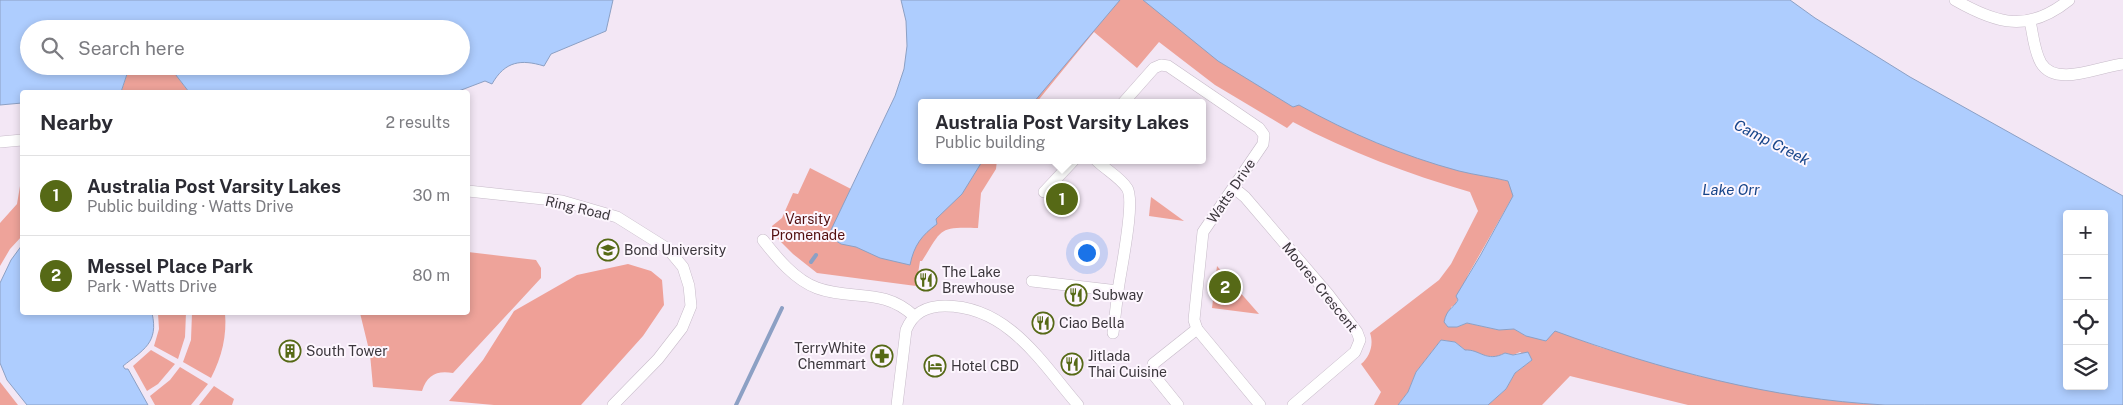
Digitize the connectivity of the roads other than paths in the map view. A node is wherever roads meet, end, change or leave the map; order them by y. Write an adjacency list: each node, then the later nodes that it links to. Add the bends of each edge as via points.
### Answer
1 (1955, 0): 3 (street, via 1992,19)
2 (2069, 0): 3 (street, via 2054,11)
3 (2030, 21): 4 (street, via 2041,62 2054,74 2072,75)
4 (2123, 64)
5 (1127, 99): 10 (street, Watts Drive, via 1154,68 1168,66 1259,128 1264,135 1263,144)
6 (20, 140): 7 (street)
7 (0, 142)
8 (1070, 164): 12 (street)
9 (1101, 164): 15 (street, via 1127,187 1130,194)
10 (1234, 188): 17 (street, Watts Drive, via 1203,232 1194,320); 24 (street, Moores Crescent, via 1358,332 1360,340 1356,352)
11 (470, 191): 19 (street, Ring Road, via 562,201 617,217 668,249 683,267 690,286 691,306 682,328 658,359)
12 (1044, 192)
13 (763, 240): 16 (street, via 795,275 815,288 892,300)
14 (1032, 281): 15 (street)
15 (1118, 291): 18 (street)
16 (914, 316): 20 (street, via 906,330); 21 (street, via 928,308 951,306 996,319 1024,340)
17 (1197, 330): 22 (street, via 1153,364 1153,374); 23 (street)
18 (1113, 332)
19 (613, 405)
20 (897, 405)
21 (1078, 405)
22 (1178, 405)
23 (1260, 405)
24 (1293, 405)

